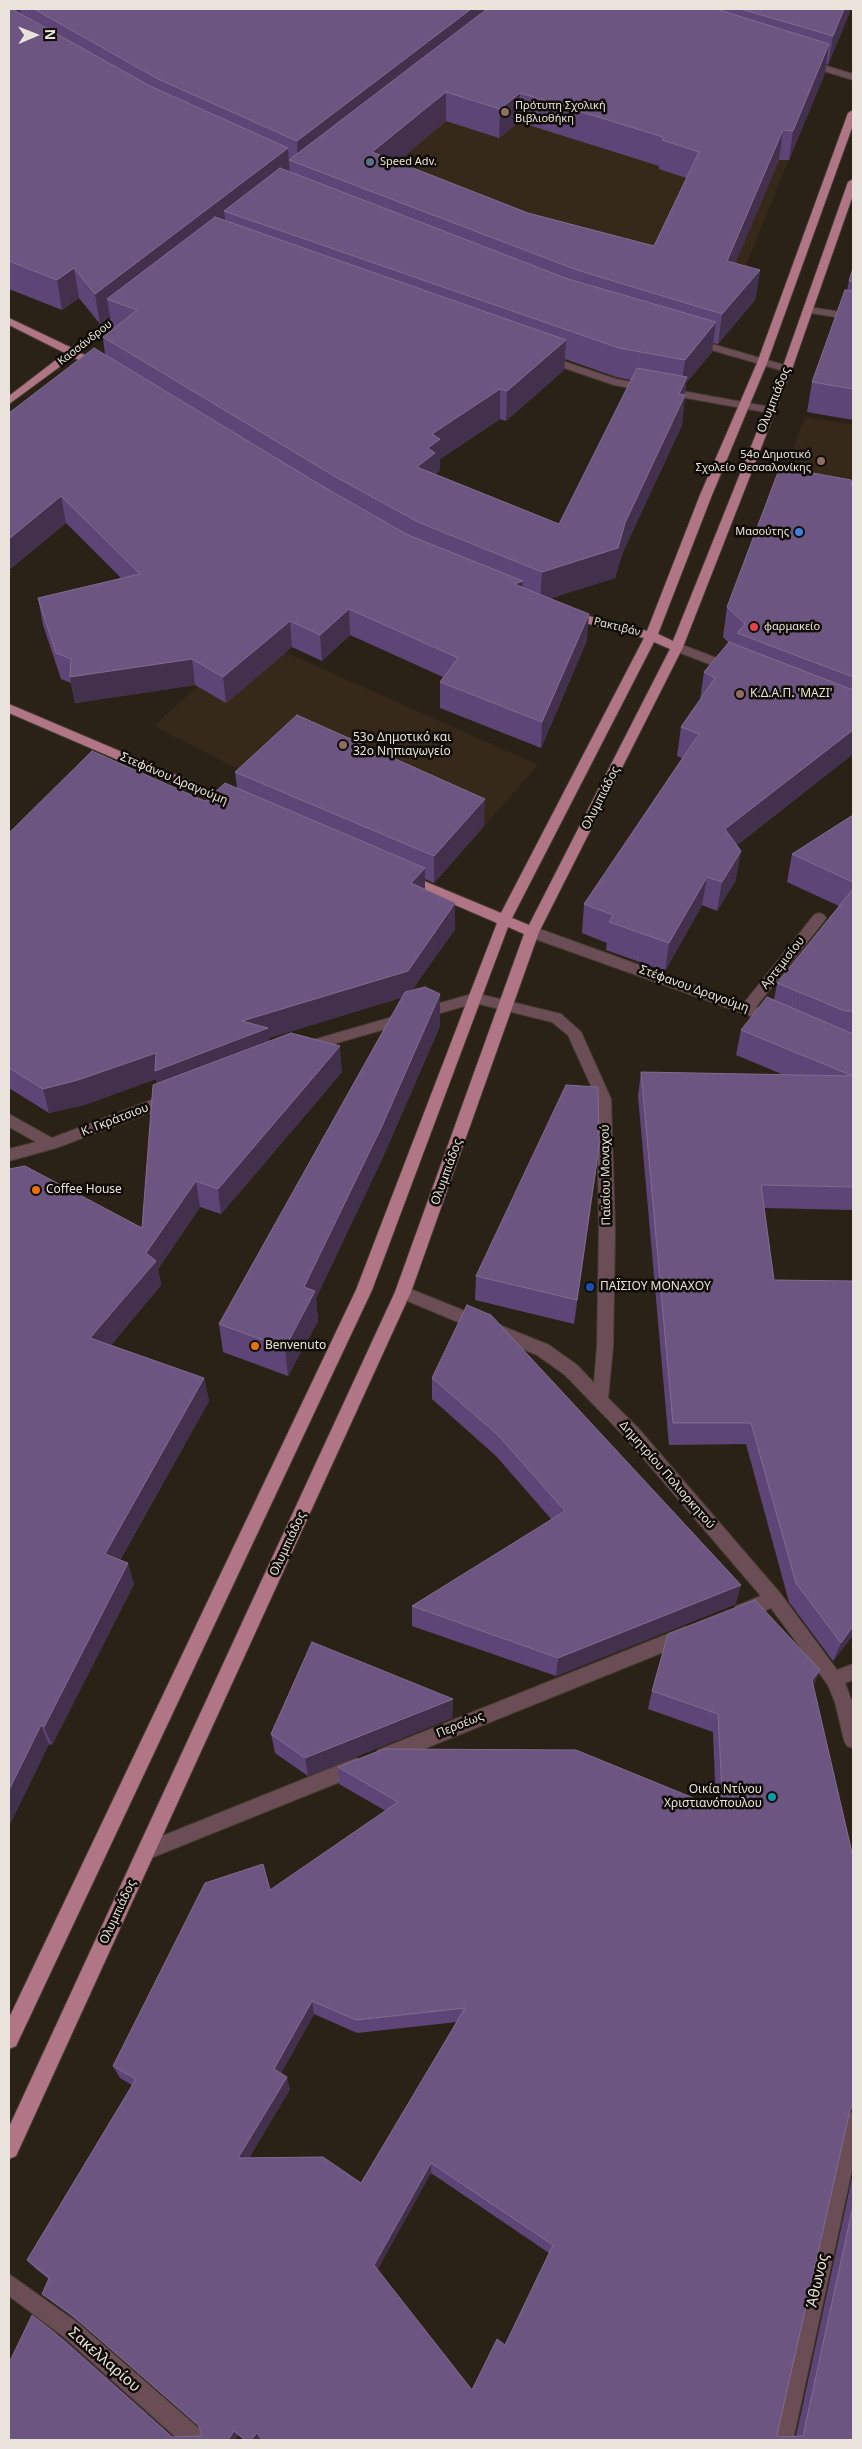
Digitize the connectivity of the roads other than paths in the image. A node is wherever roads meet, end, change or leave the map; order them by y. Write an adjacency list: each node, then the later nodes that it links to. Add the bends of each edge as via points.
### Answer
1 (797, 60): 2 (street)
2 (853, 77)
3 (853, 113): 12 (main road, Ολυμπιάδος)
4 (853, 182): 6 (main road, Ολυμπιάδος)
5 (131, 307): 10 (main road, Κασσάνδρου)
6 (809, 310): 7 (street); 13 (main road, Ολυμπιάδος)
7 (853, 317)
8 (9, 321): 10 (main road)
9 (680, 338): 12 (street)
10 (73, 352): 14 (main road); 15 (main road, Κασσάνδρου)
11 (531, 353): 16 (street, via 614,382)
12 (762, 363): 13 (street); 16 (main road, Ολυμπιάδος)
13 (787, 370): 17 (main road, Ολυμπιάδος)
14 (107, 373)
15 (9, 401)
16 (744, 404): 17 (street); 19 (main road, Ολυμπιάδος)
17 (770, 410): 20 (main road, Ολυμπιάδος)
18 (559, 613): 19 (main road, Ρακτιβάν)
19 (651, 636): 20 (main road, Ρακτιβάν); 26 (main road, Ολυμπιάδος)
20 (677, 647): 21 (street, Ρακτιβάν); 27 (main road, Ολυμπιάδος)
21 (747, 674)
22 (9, 708): 23 (main road, Στεφάνου Δραγούμη, via 95,750)
23 (244, 809)
24 (398, 875): 26 (main road)
25 (819, 918): 30 (street, Αρτεμισίου)
26 (504, 921): 27 (main road); 28 (main road, Ολυμπιάδος)
27 (532, 932): 29 (main road, Ολυμπιάδος); 30 (street, Στέφανου Δραγούμη)
28 (475, 998): 29 (street); 32 (street); 46 (main road, Ολυμπιάδος, via 364,1290)
29 (506, 1005): 37 (main road, Ολυμπιάδος); 38 (street, Παϊσίου Μοναχού, via 556,1018 574,1032 604,1099 605,1347)
30 (748, 1008): 31 (street, Στέφανου Δραγούμη)
31 (783, 1023)
32 (296, 1051)
33 (187, 1092): 35 (street, Κ. Γκράτσιου)
34 (9, 1120): 35 (street)
35 (51, 1144): 36 (street, Κ. Γκράτσιου)
36 (9, 1155)
37 (403, 1292): 38 (street, Δημητρίου Πολιορκητού, via 543,1350 571,1370); 45 (main road, Ολυμπιάδος)
38 (600, 1399): 39 (street, Δημητρίου Πολιορκητού)
39 (774, 1599): 40 (street); 43 (street, Δημητρίου Πολιορκητού)
40 (728, 1618)
41 (700, 1629): 45 (street, Περσέως)
42 (853, 1672): 43 (street)
43 (834, 1679): 44 (street, Δημητρίου Πολιορκητού, via 844,1702)
44 (853, 1740)
45 (146, 1852): 48 (main road, Ολυμπιάδος)
46 (9, 2039)
47 (853, 2122): 51 (street, Άθωνος)
48 (9, 2149)
49 (9, 2284): 50 (street, Σακελλαρίου, via 71,2330)
50 (195, 2440)
51 (782, 2440)

